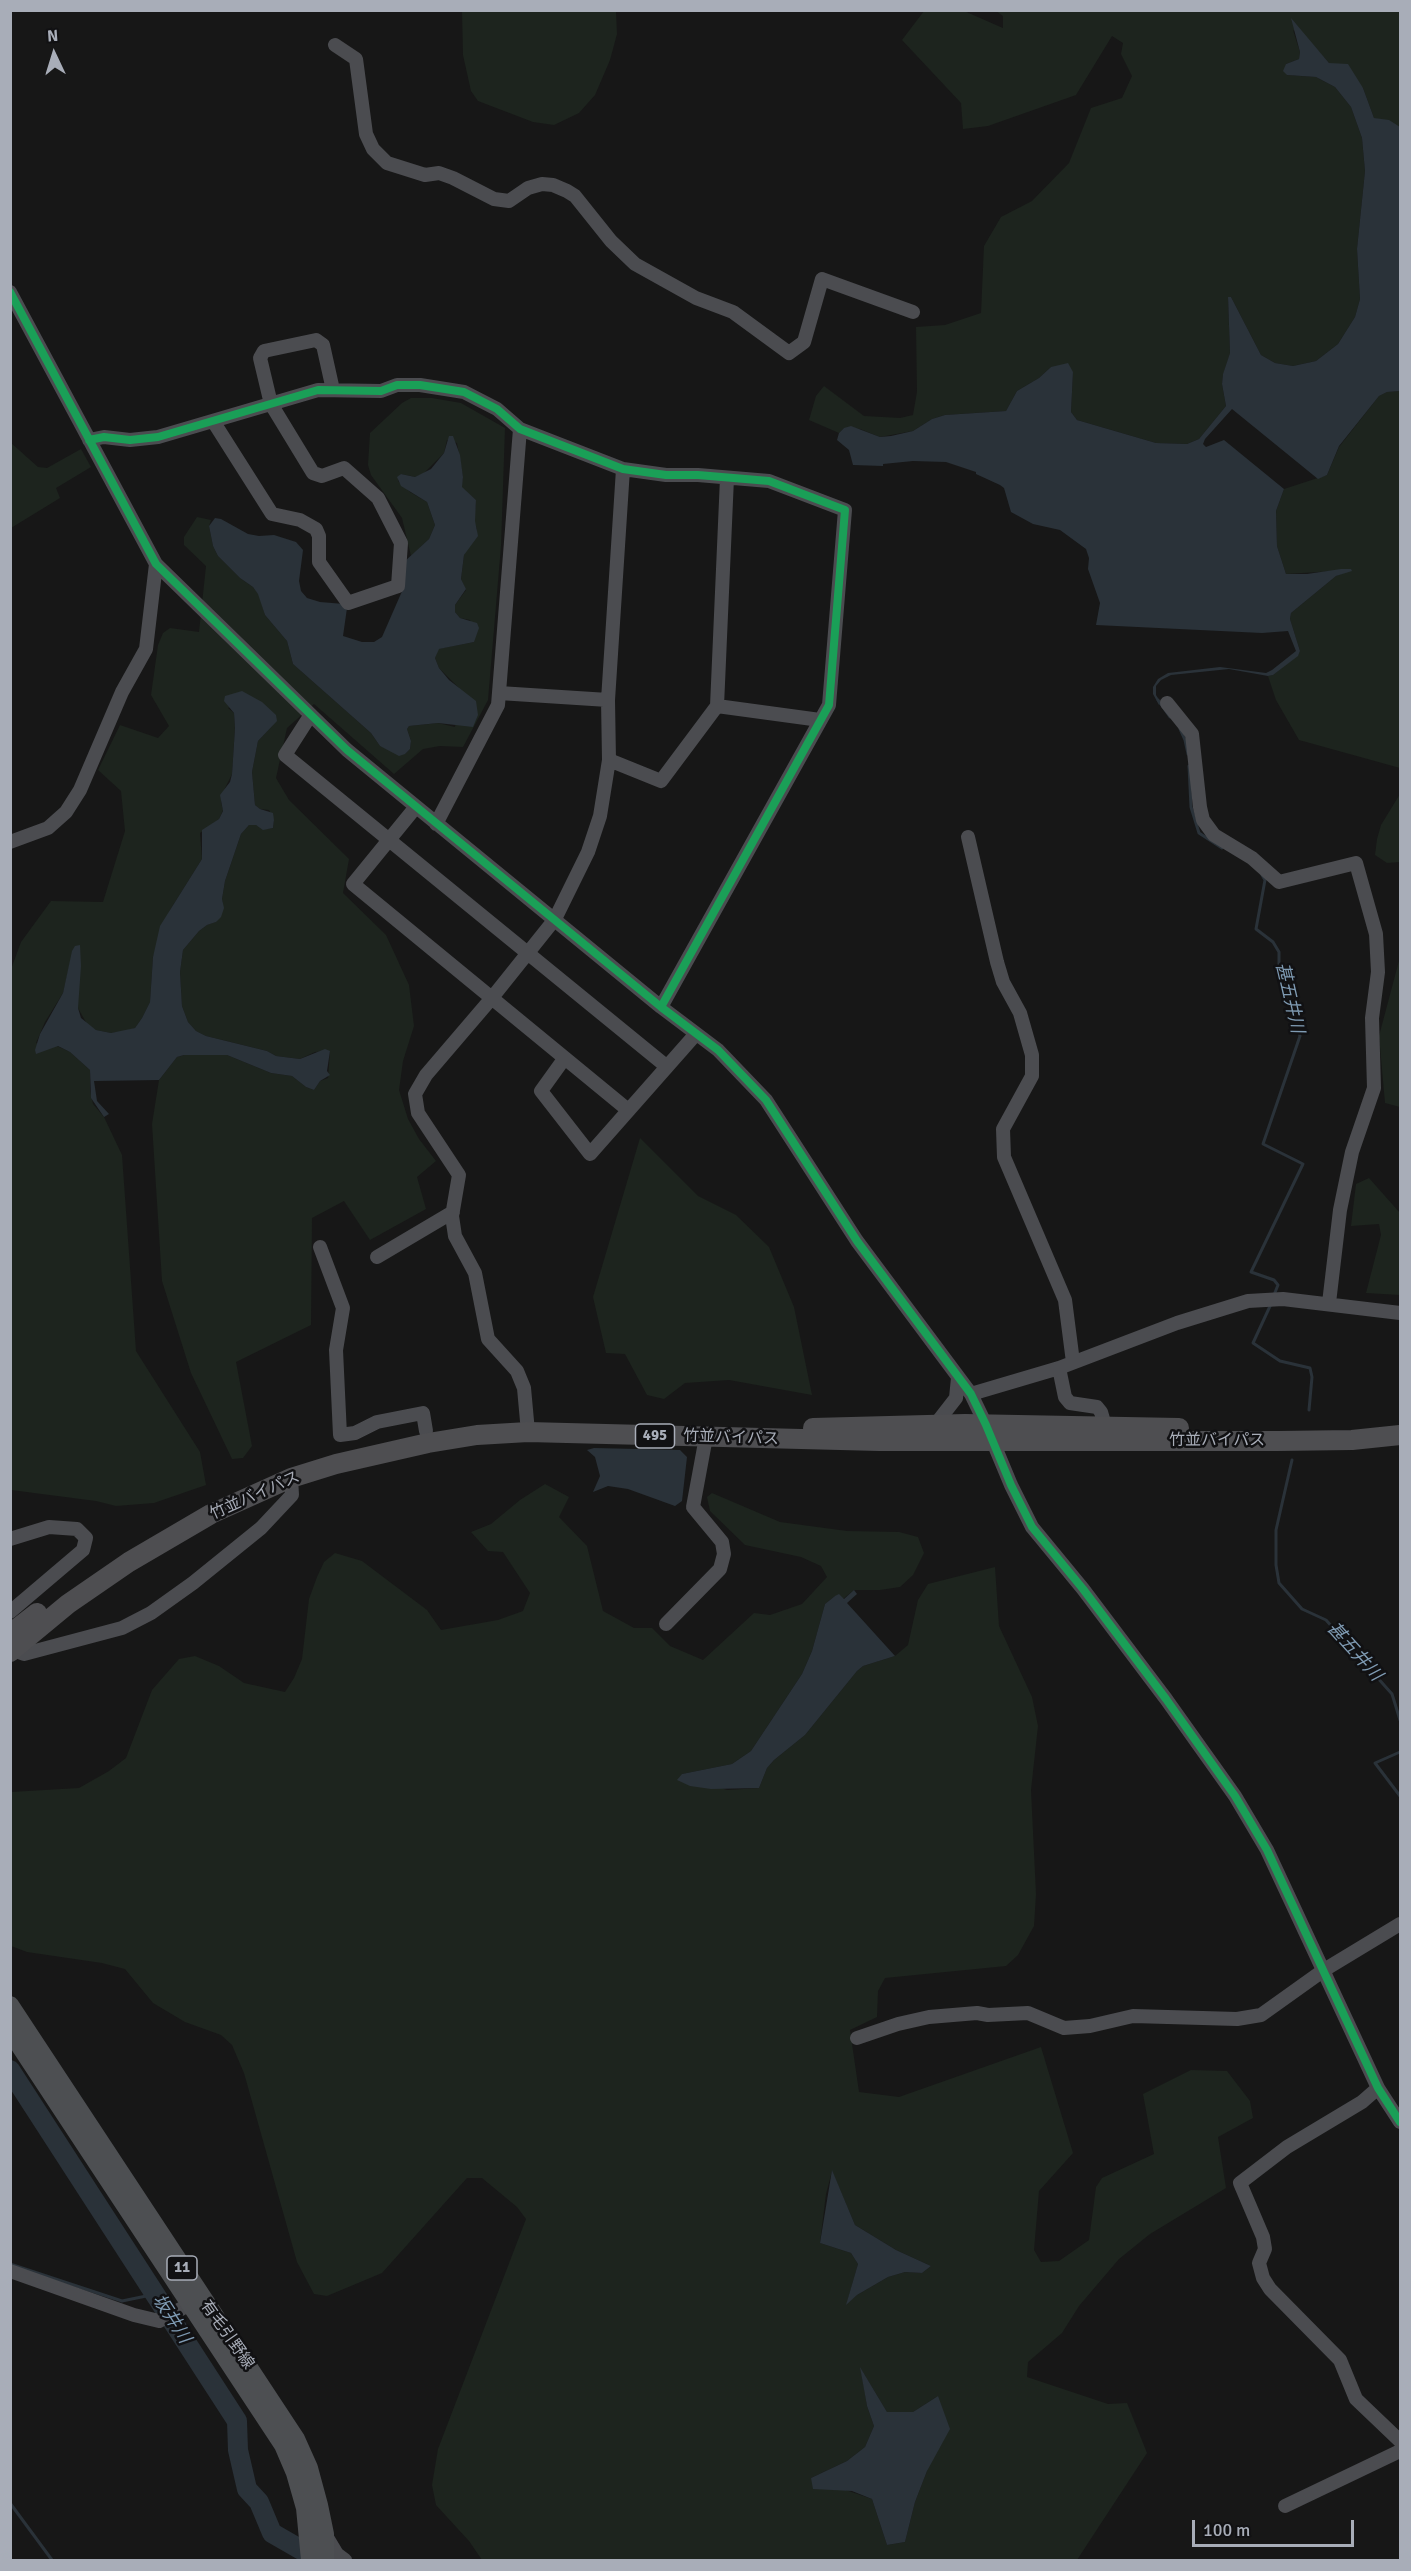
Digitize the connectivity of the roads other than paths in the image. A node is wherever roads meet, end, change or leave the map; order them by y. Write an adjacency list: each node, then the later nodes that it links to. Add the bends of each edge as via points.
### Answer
1 (335, 45): 3 (street, via 356,58 366,134 373,149 387,163 424,175 439,173 494,199 509,201 528,188 553,184 575,196 611,242 635,264 696,298 733,312 789,353 804,342 822,279)
2 (10, 292): 8 (street)
3 (913, 312)
4 (333, 390): 5 (street, via 302,393); 5 (street, via 323,345 316,340 264,351 260,358); 7 (street, via 381,391 397,385 420,385 464,392 497,409)
5 (271, 404): 6 (street); 6 (street, via 313,473 322,476 344,468 378,498 401,543 398,586 348,603 318,562 320,536 316,529 300,520 272,514)
6 (213, 421): 8 (street, via 158,437)
7 (520, 429): 9 (street); 12 (street)
8 (89, 440): 11 (street)
9 (623, 469): 10 (street); 13 (street)
10 (727, 478): 15 (street); 17 (street, via 769,481 845,510 829,705)
11 (156, 564): 16 (street); 23 (street, via 146,648 122,692 80,790 66,812 48,828)
12 (499, 693): 13 (street); 20 (street, via 498,705)
13 (608, 700): 18 (street)
14 (1167, 703): 35 (street, via 1192,734 1200,807 1203,820 1214,835 1252,858 1279,882 1356,863 1376,934 1374,1088 1352,1152)
15 (717, 706): 17 (street); 18 (street, via 662,781)
16 (310, 716): 19 (street); 22 (street, via 285,755)
17 (820, 720): 27 (street)
18 (609, 760): 24 (street, via 600,816 588,852)
19 (415, 808): 20 (street); 22 (street)
20 (436, 824): 24 (street)
21 (968, 837): 37 (street, via 997,962 1020,1013 1032,1055 1032,1076 1004,1129 1004,1157 1065,1300)
22 (389, 838): 25 (street); 26 (street, via 353,884)
23 (10, 842)
24 (555, 919): 25 (street); 27 (street)
25 (528, 952): 26 (street); 30 (street)
26 (491, 999): 29 (street); 32 (street, via 426,1075 415,1094 418,1113 459,1175)
27 (661, 1007): 28 (street)
28 (695, 1035): 30 (street); 39 (street, via 718,1050 766,1100 857,1240)
29 (564, 1059): 31 (street); 31 (street, via 541,1091 590,1154)
30 (666, 1066): 31 (street)
31 (628, 1110)
32 (453, 1212): 34 (street); 44 (street, via 455,1236 475,1273 488,1339 518,1371 524,1388)
33 (320, 1247): 45 (street, via 343,1308 336,1350 340,1435 355,1433 377,1422 423,1413)
34 (377, 1257)
35 (1329, 1303): 36 (street); 37 (street, via 1248,1301)
36 (1401, 1313)
37 (1073, 1362): 38 (street)
38 (1059, 1368): 40 (street); 43 (street, via 1070,1403 1097,1407)
39 (958, 1377): 40 (street); 42 (street, via 956,1398)
40 (970, 1394): 46 (street)
41 (1401, 1423): 43 (highway, 竹並バイパス / 495, via 1339,1428)
42 (934, 1425): 44 (highway, 竹並バイパス / 495, via 810,1428 646,1422); 46 (highway, 竹並バイパス / 495)
43 (1105, 1426): 46 (highway, 竹並バイパス / 495)
44 (528, 1427): 45 (highway, 竹並バイパス / 495); 48 (highway, 竹並バイパス / 495); 49 (highway, 竹並バイパス / 495, via 428,1443)
45 (426, 1431): 53 (highway, 竹並バイパス / 495, via 344,1449 244,1484 206,1503 59,1596)
46 (989, 1433): 47 (highway, 竹並バイパス / 495, via 1278,1441); 48 (highway, 竹並バイパス / 495, via 802,1441); 55 (street, via 1032,1527 1152,1680 1235,1796 1267,1850)
47 (1401, 1435)
48 (706, 1437): 52 (street, via 693,1507 722,1542 724,1554 720,1569)
49 (291, 1478): 53 (highway, 竹並バイパス / 495, via 211,1514 129,1562); 53 (street, via 292,1495 261,1528 151,1613 122,1628 24,1654)
50 (10, 1539): 51 (street, via 49,1527 77,1529 86,1538 83,1550)
51 (10, 1612)
52 (666, 1624)
53 (11, 1647)
54 (1401, 1924): 55 (street)
55 (1324, 1971): 58 (street, via 1261,2015 1237,2019 1133,2016 1064,2028 1028,2013 977,2013 929,2017); 59 (street)
56 (10, 2005): 62 (main road, 有毛引野線 / 11)
57 (10, 2031): 62 (main road, 有毛引野線 / 11)
58 (857, 2038)
59 (1378, 2088): 60 (street); 63 (street, via 1362,2102 1287,2147 1240,2183 1263,2237 1265,2249 1259,2263 1270,2289 1340,2360 1356,2399)
60 (1401, 2122)
61 (10, 2271): 62 (street, via 159,2321)
62 (190, 2304): 66 (main road, 有毛引野線 / 11, via 283,2445)
63 (1401, 2441)
64 (1401, 2451): 65 (street)
65 (1285, 2506)
66 (321, 2544): 67 (main road, 有毛引野線 / 11); 68 (street)
67 (310, 2560)
68 (345, 2560)

